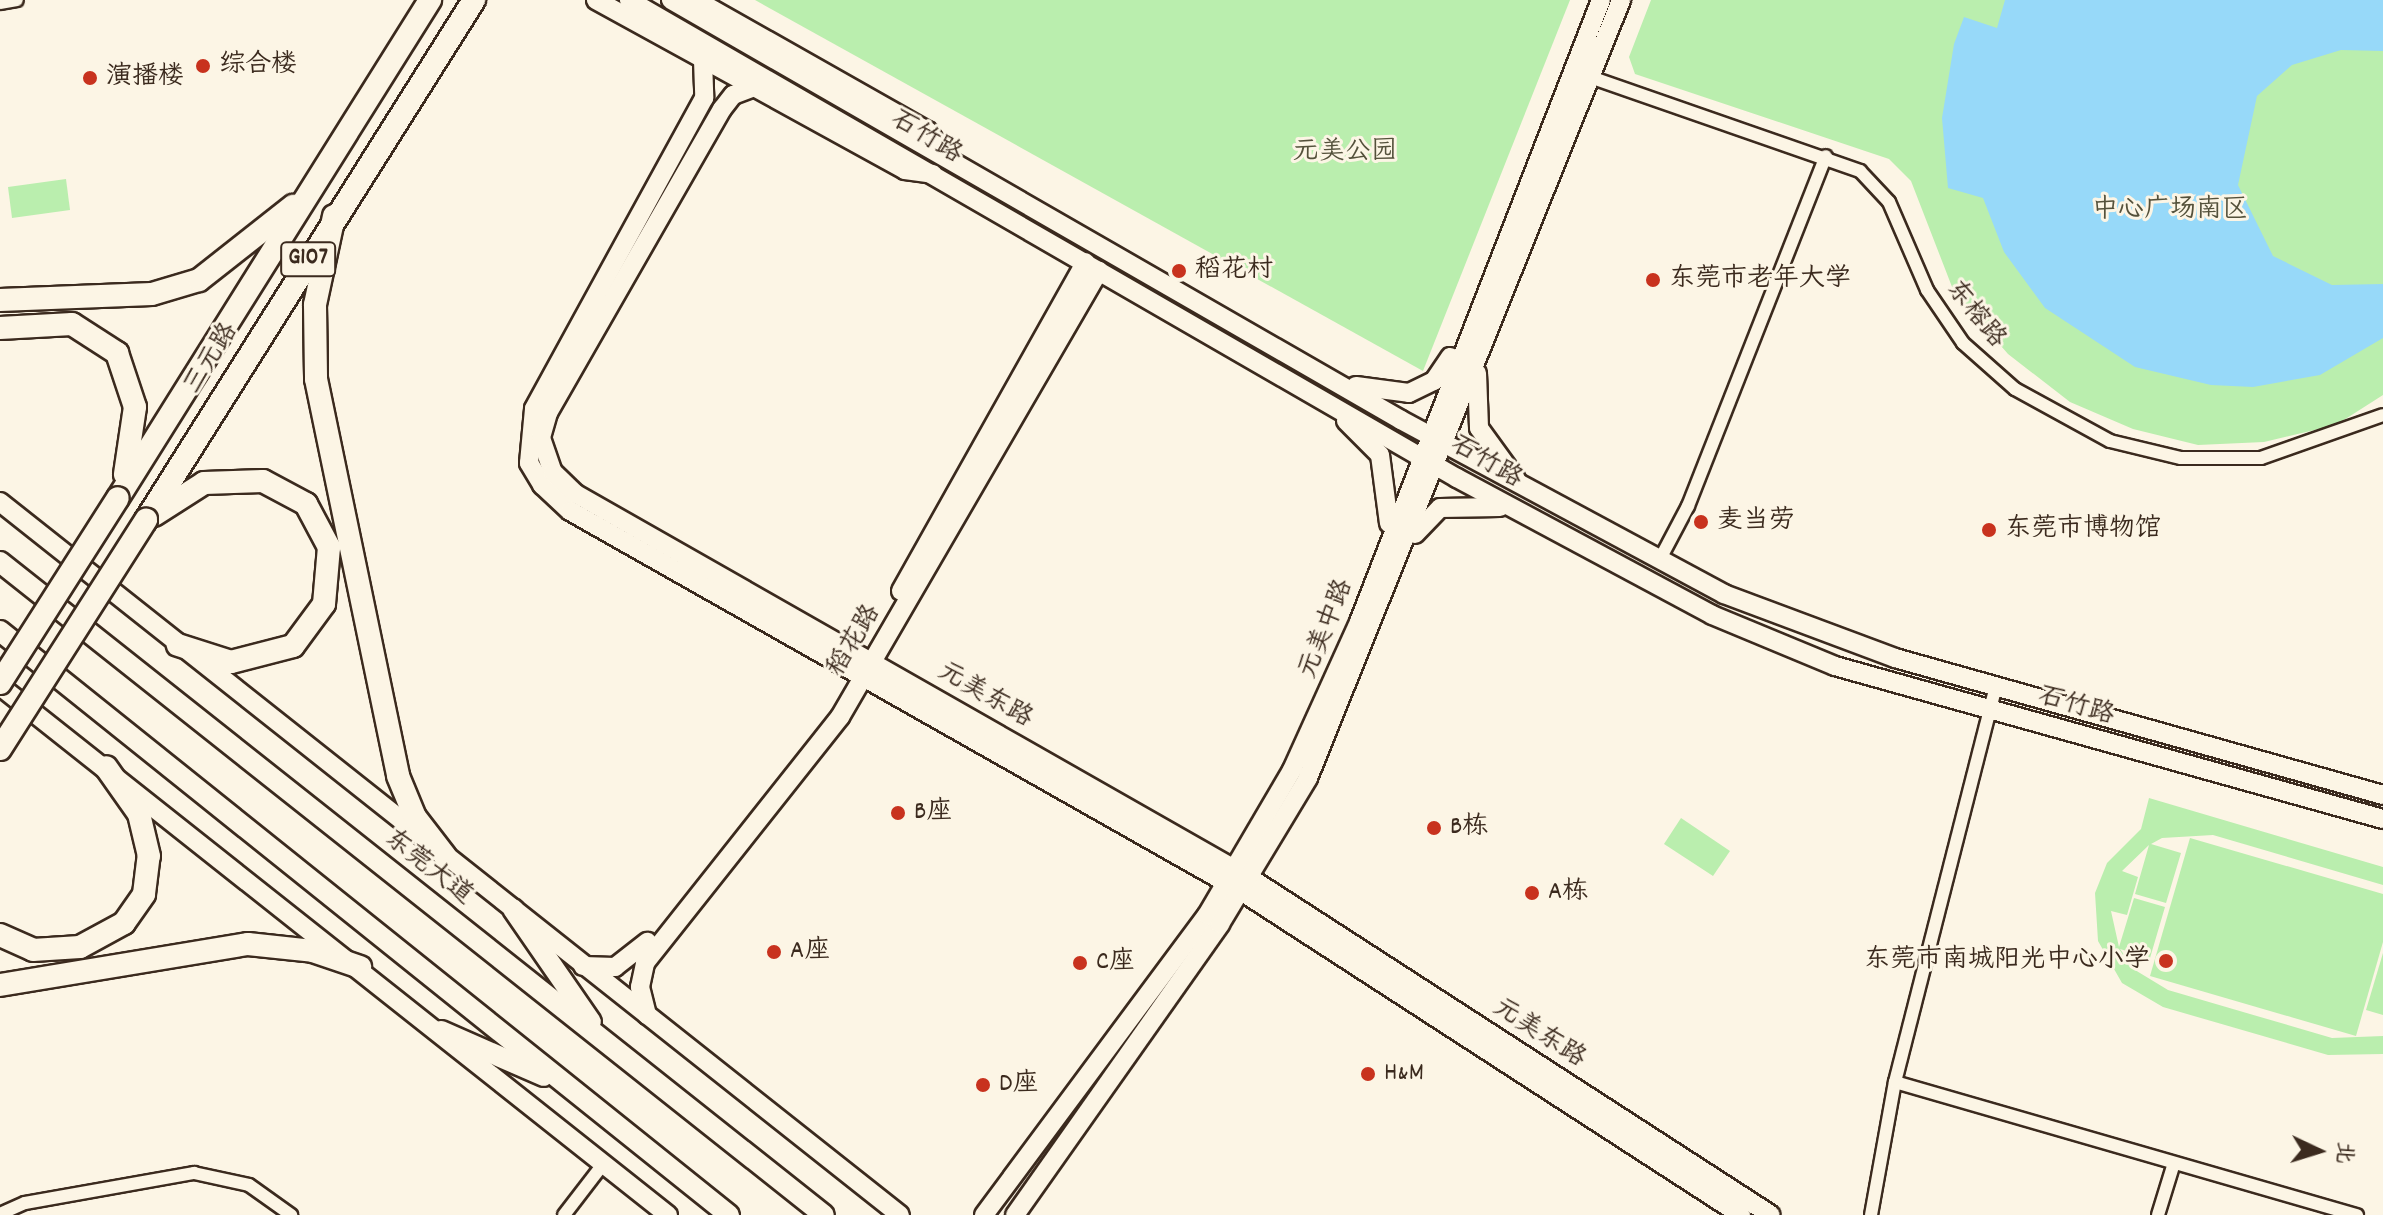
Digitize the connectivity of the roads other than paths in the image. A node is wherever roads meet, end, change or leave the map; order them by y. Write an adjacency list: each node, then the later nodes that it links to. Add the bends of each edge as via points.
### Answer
1 (17, 0): 9 (street)
2 (487, 0): 11 (street)
3 (596, 0): 12 (street)
4 (629, 0): 17 (street, 石竹路)
5 (671, 0): 15 (street, 石竹路)
6 (696, 0): 15 (street, via 928,131)
7 (1601, 0): 23 (street, 元美中路)
8 (1621, 0): 13 (street, 元美中路)
9 (0, 3)
10 (426, 4): 18 (highway, 三元路 / G107)
11 (468, 10): 19 (highway, 三元路 / G107)
12 (703, 60): 14 (street); 40 (street, 元美东路, via 704,98 534,409 529,463 570,511)
13 (1590, 77): 16 (street, 东榕路); 24 (street, 元美中路)
14 (754, 87): 17 (street, via 905,170); 40 (street, 元美东路, via 733,95 722,109 629,268 548,413 544,456 576,494)
15 (945, 155): 25 (street, 石竹路)
16 (1826, 156): 27 (street, 东榕路, via 1877,183 1927,290 1963,343 2015,389 2079,427 2145,452 2218,461 2294,451); 36 (street, via 1688,506)
17 (936, 174): 20 (street, 石竹路)
18 (309, 192): 21 (highway, via 199,280 152,294); 31 (highway, 三元路 / G107)
19 (334, 216): 34 (highway, 三元路 / G107); 48 (highway, via 315,305 316,379 398,776)
20 (1092, 267): 26 (street, 石竹路); 40 (street, 稻花路)
21 (0, 300)
22 (0, 328): 31 (highway, via 72,324 117,353 135,407)
23 (1465, 335): 25 (street, via 1434,381 1409,393); 28 (street, 元美中路)
24 (1484, 343): 28 (street, 元美中路); 30 (street, via 1474,404 1479,428)
25 (1332, 378): 28 (street, 石竹路)
26 (1323, 400): 29 (street, 石竹路); 35 (street, via 1380,455 1390,485)
27 (2383, 415)
28 (1435, 438): 29 (street, 元美中路); 30 (street, 石竹路)
29 (1427, 460): 33 (street, 石竹路); 35 (street, 元美中路)
30 (1523, 487): 36 (street, 石竹路)
31 (118, 498): 41 (highway, 三元路 / G107, bridge)
32 (0, 502): 39 (street)
33 (1515, 510): 35 (street, via 1440,508); 43 (street, 石竹路, via 1777,643)
34 (146, 520): 39 (highway, via 204,483 263,481 306,504 329,547 324,604 293,646 231,662); 44 (highway, 三元路 / G107, bridge)
35 (1395, 551): 49 (street, 元美中路, via 1345,700)
36 (1659, 561): 42 (street, 石竹路, via 1787,622)
37 (0, 562): 57 (main road, 东莞大道)
38 (0, 631): 59 (main road)
39 (178, 645): 48 (street)
40 (864, 666): 49 (street, 元美东路); 52 (street, 稻花路, via 633,959 615,967); 55 (street, 稻花路, via 645,963 641,1003)
41 (0, 684): 45 (street)
42 (1996, 686): 43 (street); 46 (street, 石竹路)
43 (1989, 710): 47 (street, 石竹路); 58 (street)
44 (0, 749)
45 (106, 767): 51 (highway, via 139,814 149,856 144,894 124,923 80,947 33,950); 53 (street)
46 (2383, 795)
47 (2383, 819)
48 (445, 856): 50 (street)
49 (1238, 880): 69 (street, 元美中路); 70 (street, 元美中路); 71 (street, 元美东路); 72 (street, 元美东路)
50 (513, 909): 52 (street); 57 (main road)
51 (0, 935)
52 (583, 966): 55 (street)
53 (360, 967): 54 (highway, via 313,951 248,944); 56 (street)
54 (0, 985)
55 (648, 1018): 68 (street)
56 (441, 1031): 59 (main road); 60 (street)
57 (605, 1042): 67 (main road, 东莞大道)
58 (1895, 1082): 61 (street); 73 (street)
59 (571, 1088): 66 (main road)
60 (604, 1163): 64 (street); 65 (street)
61 (2174, 1163): 74 (street); 75 (street)
62 (0, 1214): 63 (street, via 25,1203 194,1173 249,1185)
63 (291, 1215)
64 (564, 1215)
65 (668, 1215)
66 (729, 1215)
67 (824, 1215)
68 (900, 1215)
69 (984, 1215)
70 (1015, 1215)
71 (1741, 1215)
72 (1771, 1215)
73 (1871, 1215)
74 (2158, 1215)
75 (2357, 1215)

